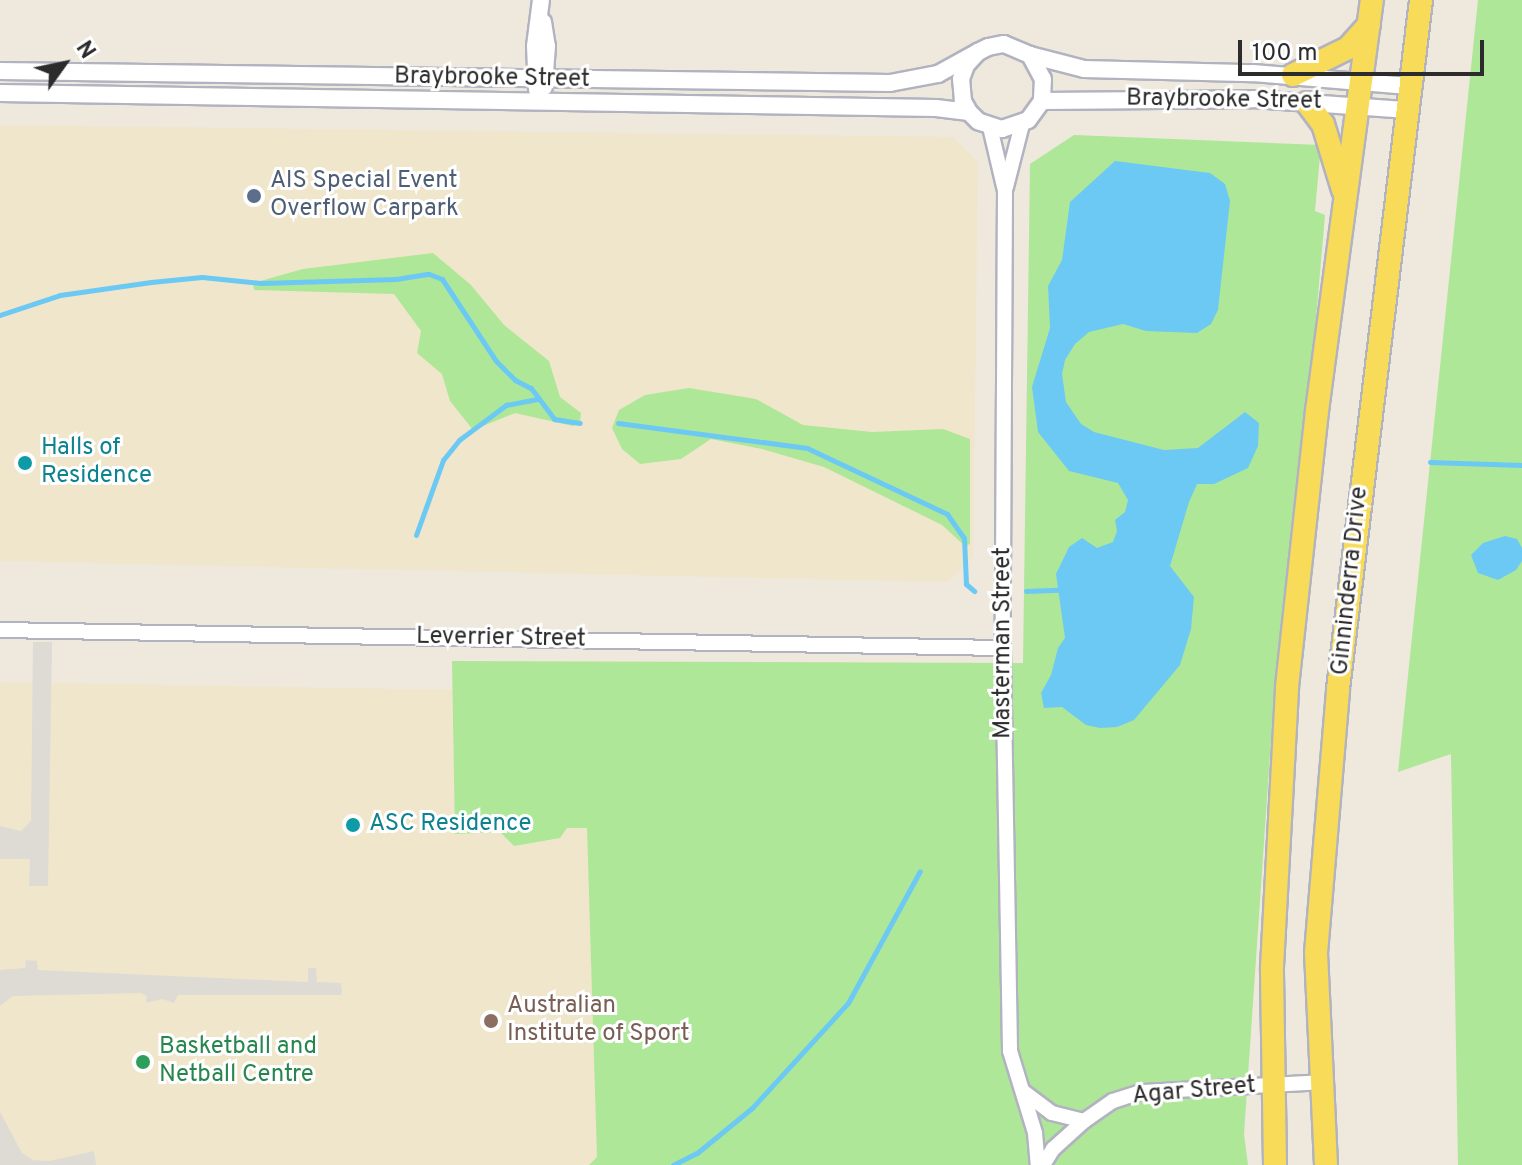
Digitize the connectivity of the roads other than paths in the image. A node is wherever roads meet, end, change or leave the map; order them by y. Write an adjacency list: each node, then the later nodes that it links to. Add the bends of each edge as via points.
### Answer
1 (1372, 0): 4 (main road)
2 (1421, 0): 11 (main road, Ginninderra Drive)
3 (541, 2): 9 (street)
4 (1369, 25): 8 (main road, via 1348,48); 10 (main road)
5 (978, 52): 6 (street, via 1004,44); 9 (street, Braybrooke Street, via 938,74 890,83); 18 (street, via 961,79)
6 (1030, 55): 8 (street, Braybrooke Street, via 1084,69); 13 (street, via 1043,79)
7 (0, 71): 9 (street, Braybrooke Street)
8 (1293, 75): 10 (street, Braybrooke Street)
9 (540, 79): 14 (street)
10 (1361, 82): 11 (street, Braybrooke Street); 16 (main road)
11 (1408, 86): 17 (main road, Ginninderra Drive)
12 (0, 93): 14 (street, Braybrooke Street)
13 (1042, 101): 15 (street, Braybrooke Street); 19 (street)
14 (540, 102): 18 (street, Braybrooke Street)
15 (1307, 103): 16 (street, Braybrooke Street); 22 (main road, via 1323,124)
16 (1358, 105): 17 (street, Braybrooke Street); 22 (main road)
17 (1405, 110): 25 (main road, Ginninderra Drive, via 1338,689 1316,953)
18 (969, 112): 20 (street)
19 (1022, 124): 20 (street); 21 (street, Masterman Street)
20 (990, 127): 21 (street, Masterman Street)
21 (1005, 191): 24 (street, Masterman Street)
22 (1346, 199): 26 (main road, via 1287,687 1272,967)
23 (0, 630): 24 (street, Leverrier Street)
24 (1003, 648): 27 (street, Masterman Street, via 1010,1051)
25 (1323, 1082): 26 (street, Agar Street); 31 (main road, Ginninderra Drive)
26 (1273, 1085): 28 (street, Agar Street, via 1141,1092 1113,1101); 30 (main road)
27 (1024, 1092): 28 (street, via 1052,1113); 29 (street, Masterman Street)
28 (1084, 1121): 29 (street, Agar Street)
29 (1040, 1165)
30 (1275, 1165)
31 (1326, 1165)

